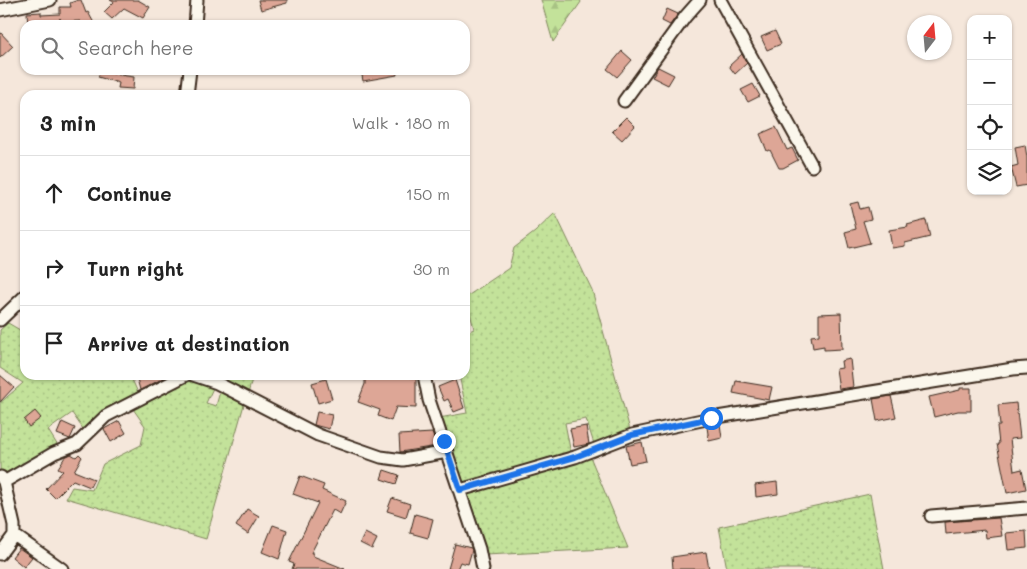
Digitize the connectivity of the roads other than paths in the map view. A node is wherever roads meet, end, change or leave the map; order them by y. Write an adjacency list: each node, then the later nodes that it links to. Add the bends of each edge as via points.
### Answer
1 (50, 0): 5 (street)
2 (197, 0): 6 (street)
3 (700, 0): 9 (street)
4 (720, 0): 10 (street)
5 (0, 10)
6 (195, 20)
7 (189, 75): 8 (street)
8 (188, 90)
9 (624, 101)
10 (812, 166)
11 (20, 301): 12 (street)
12 (0, 320)
13 (1027, 368): 19 (street, via 711,418 632,435 575,457)
14 (176, 380): 18 (street, via 106,416 77,444)
15 (209, 380): 17 (street, via 318,434 380,457 403,460)
16 (425, 380): 17 (street)
17 (447, 452): 19 (street)
18 (2, 478): 22 (street)
19 (460, 490): 25 (street)
20 (1027, 508): 21 (street)
21 (931, 516)
22 (14, 535): 23 (street); 24 (street)
23 (0, 554)
24 (62, 569)
25 (483, 569)

